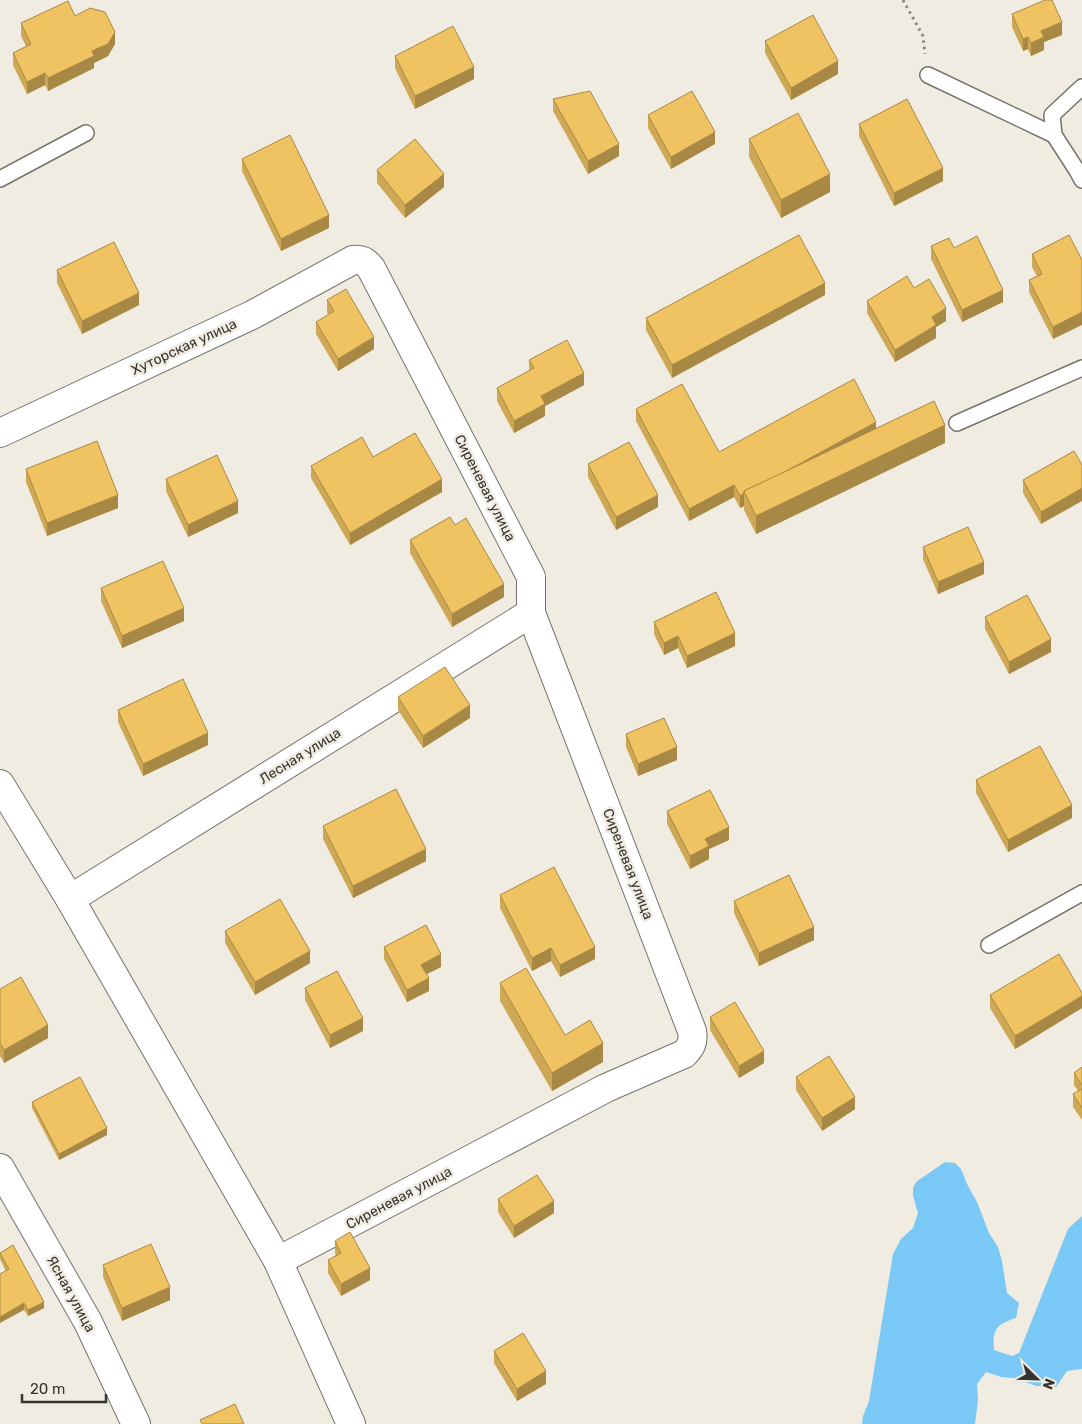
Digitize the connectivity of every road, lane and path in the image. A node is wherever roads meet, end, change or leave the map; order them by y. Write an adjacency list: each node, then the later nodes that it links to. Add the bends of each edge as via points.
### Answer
1 (903, 0): 2 (path, via 923,36)
2 (928, 75): 5 (lane)
3 (1082, 88): 5 (lane, via 1052,116)
4 (86, 133): 6 (lane)
5 (1054, 135): 7 (lane)
6 (0, 179)
7 (1082, 180)
8 (366, 262): 11 (street, Хуторская улица, via 353,260 252,315); 12 (street, Сиреневая улица, via 531,577)
9 (1082, 368): 10 (lane)
10 (957, 423)
11 (0, 433)
12 (531, 613): 15 (street, Лесная улица); 18 (street, Сиреневая улица, via 692,1031 690,1048 684,1054 606,1088)
13 (0, 784): 15 (street)
14 (1082, 893): 16 (lane)
15 (70, 899): 18 (street)
16 (989, 945)
17 (3, 1181): 19 (street, Ясная улица, via 88,1322)
18 (278, 1261): 20 (street)
19 (136, 1424)
20 (351, 1424)

